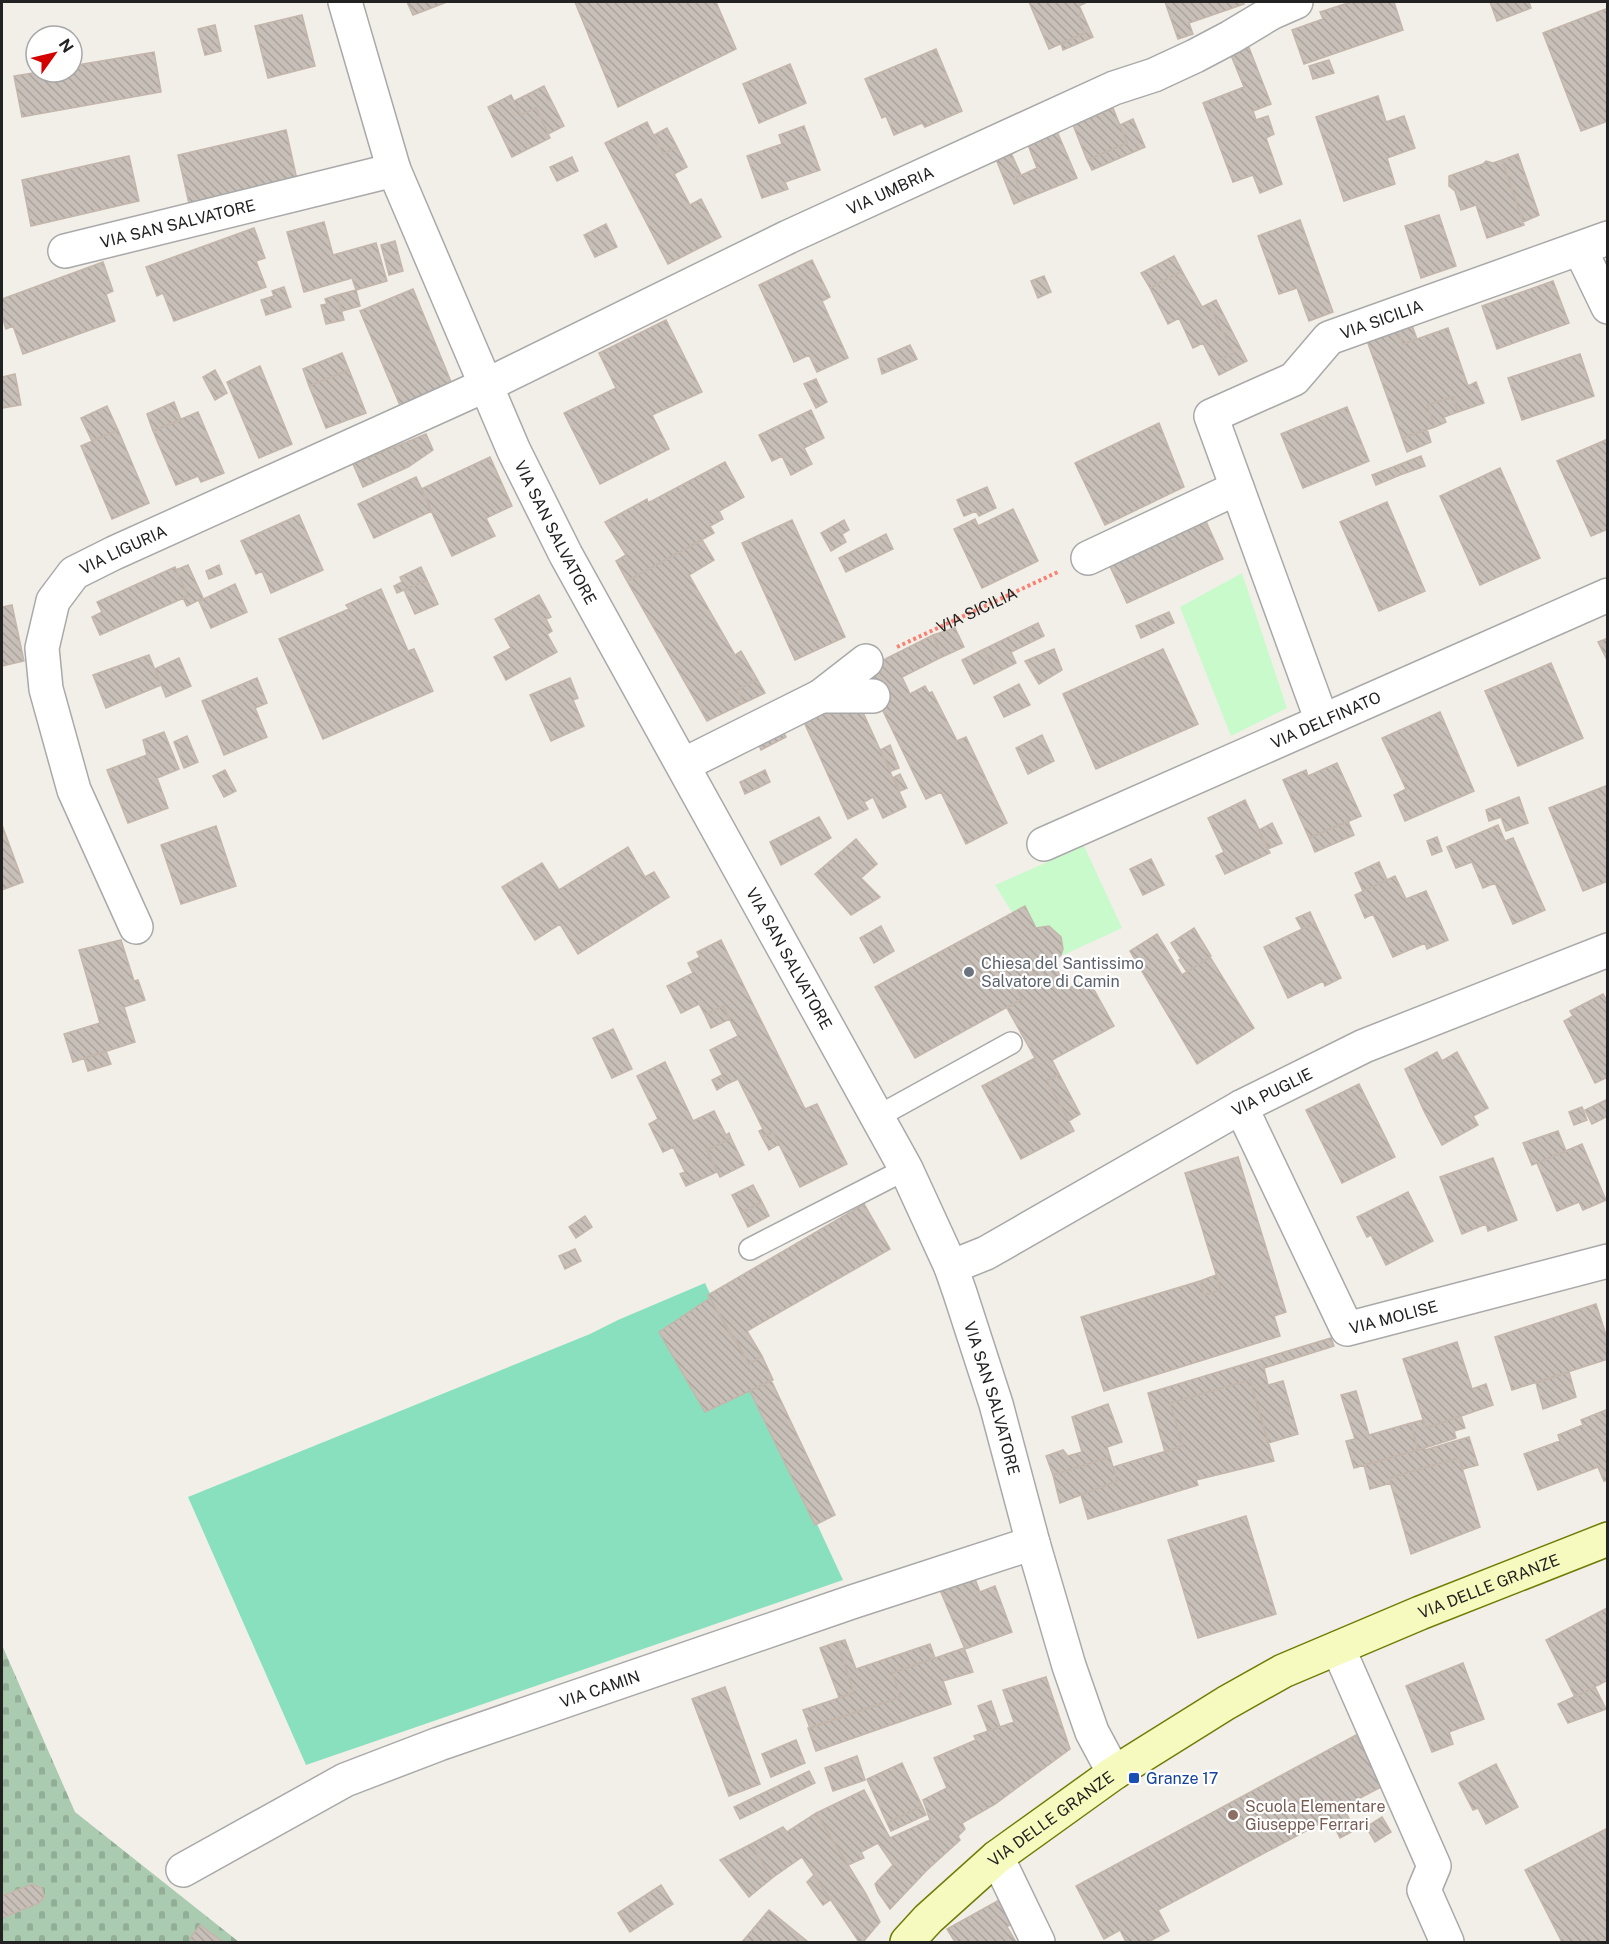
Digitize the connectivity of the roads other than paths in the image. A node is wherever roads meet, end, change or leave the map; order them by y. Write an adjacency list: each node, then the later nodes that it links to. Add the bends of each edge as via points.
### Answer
1 (345, 2): 3 (street, VIA SAN SALVATORE)
2 (1296, 2): 7 (street, VIA UMBRIA, via 1195,56 1114,88 788,237)
3 (394, 170): 5 (street, VIA SAN SALVATORE); 7 (street, VIA SAN SALVATORE)
4 (1594, 243): 6 (street); 8 (street, VIA SICILIA, via 1329,338 1294,379 1211,416)
5 (65, 251)
6 (1608, 307)
7 (485, 386): 15 (street, VIA SAN SALVATORE, via 566,555); 17 (street, VIA LIGURIA, via 114,553 74,573 53,601 42,648 46,690 74,790)
8 (1237, 488): 9 (street); 14 (street, VIA SICILIA)
9 (1088, 558)
10 (1608, 595): 14 (street, VIA DELFINATO)
11 (866, 661): 12 (street)
12 (821, 696): 13 (street); 15 (street)
13 (873, 696)
14 (1322, 721): 16 (street, VIA DELFINATO)
15 (683, 765): 21 (street, VIA SAN SALVATORE)
16 (1044, 844)
17 (136, 927)
18 (1608, 950): 20 (street, VIA PUGLIE, via 1365,1046)
19 (1011, 1042): 21 (lane)
20 (1241, 1107): 24 (street, VIA MOLISE, via 1347,1329); 25 (street, VIA PUGLIE, via 986,1253)
21 (877, 1117): 22 (street, VIA SAN SALVATORE)
22 (906, 1169): 23 (lane); 25 (street, VIA SAN SALVATORE)
23 (750, 1249)
24 (1608, 1261)
25 (951, 1267): 27 (street, VIA SAN SALVATORE, via 996,1404)
26 (1608, 1539): 28 (street, VIA DELLE GRANZE)
27 (1033, 1543): 29 (street, VIA SAN SALVATORE, via 1092,1732); 31 (street, VIA CAMIN, via 439,1744 345,1780)
28 (1338, 1648): 29 (street, VIA DELLE GRANZE, via 1283,1671); 34 (street, via 1434,1866 1424,1890)
29 (1114, 1773): 30 (street, VIA DELLE GRANZE)
30 (997, 1857): 32 (street, VIA DELLE GRANZE); 33 (street)
31 (183, 1870)
32 (907, 1942)
33 (1038, 1942)
34 (1447, 1942)

